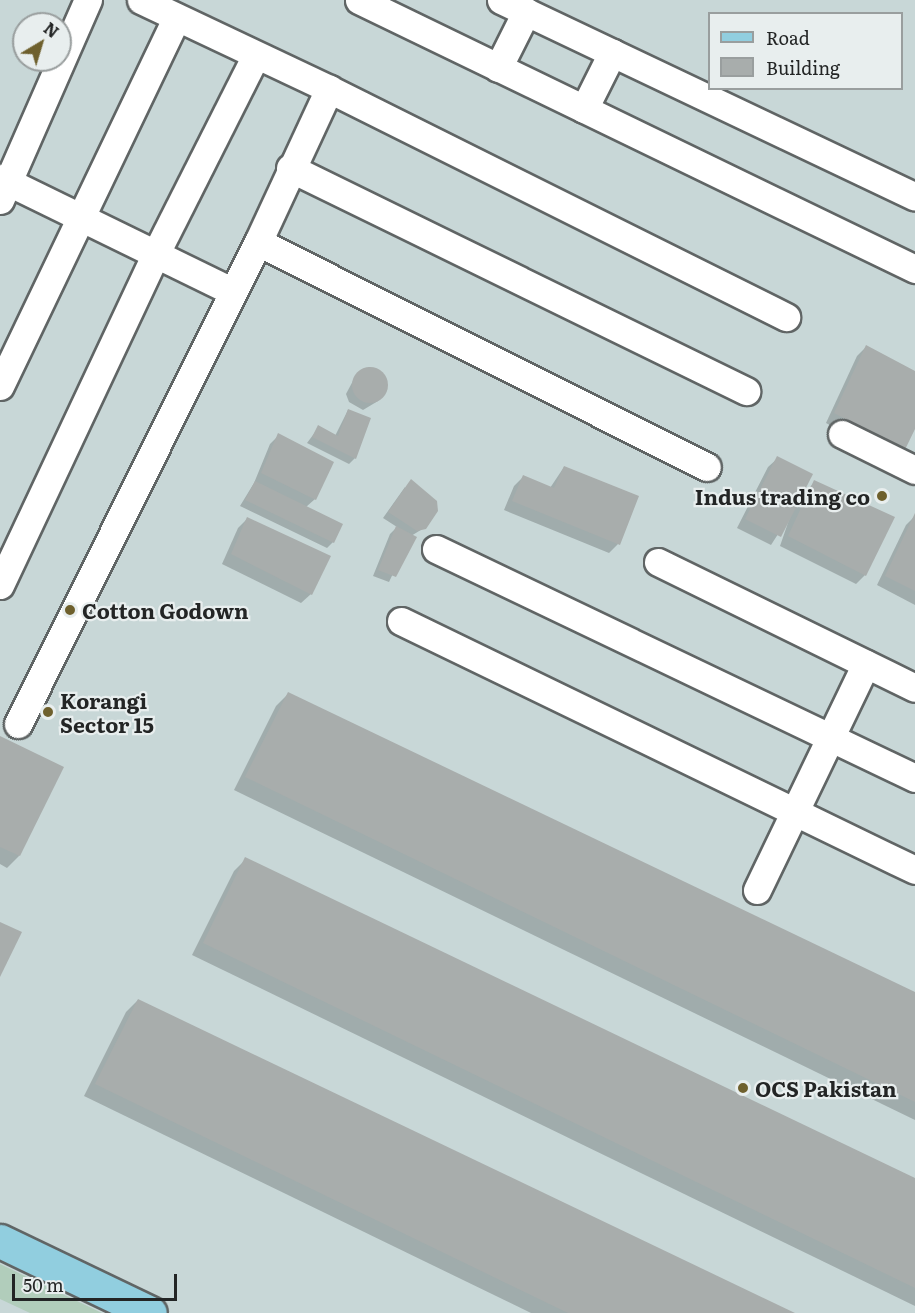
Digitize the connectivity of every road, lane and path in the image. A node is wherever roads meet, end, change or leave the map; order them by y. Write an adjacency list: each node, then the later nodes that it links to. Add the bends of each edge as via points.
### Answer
1 (88, 0): 13 (street)
2 (141, 0): 6 (street)
3 (501, 0): 5 (street)
4 (370, 2): 9 (street)
5 (526, 12): 7 (street); 9 (street)
6 (176, 18): 8 (street); 15 (street)
7 (612, 53): 11 (street); 14 (street)
8 (255, 57): 10 (street); 17 (street)
9 (498, 68): 11 (street)
10 (329, 89): 12 (street); 20 (street)
11 (584, 109): 18 (street)
12 (290, 168): 16 (street); 22 (street)
13 (3, 186): 15 (street)
14 (915, 197)
15 (81, 216): 17 (street); 21 (street)
16 (258, 242): 19 (street); 24 (street)
17 (157, 251): 19 (street); 28 (street)
18 (915, 269)
19 (232, 291): 32 (street)
20 (786, 317)
21 (0, 386)
22 (746, 391)
23 (842, 434): 25 (street)
24 (707, 467)
25 (915, 470)
26 (436, 549): 33 (street)
27 (658, 562): 30 (street)
28 (0, 585)
29 (401, 621): 35 (street)
30 (866, 664): 31 (street); 33 (street)
31 (915, 688)
32 (18, 724)
33 (830, 738): 34 (street); 35 (street)
34 (915, 778)
35 (795, 812): 36 (street); 37 (street)
36 (915, 870)
37 (756, 890)
38 (0, 1241): 39 (main road)
39 (150, 1313)

